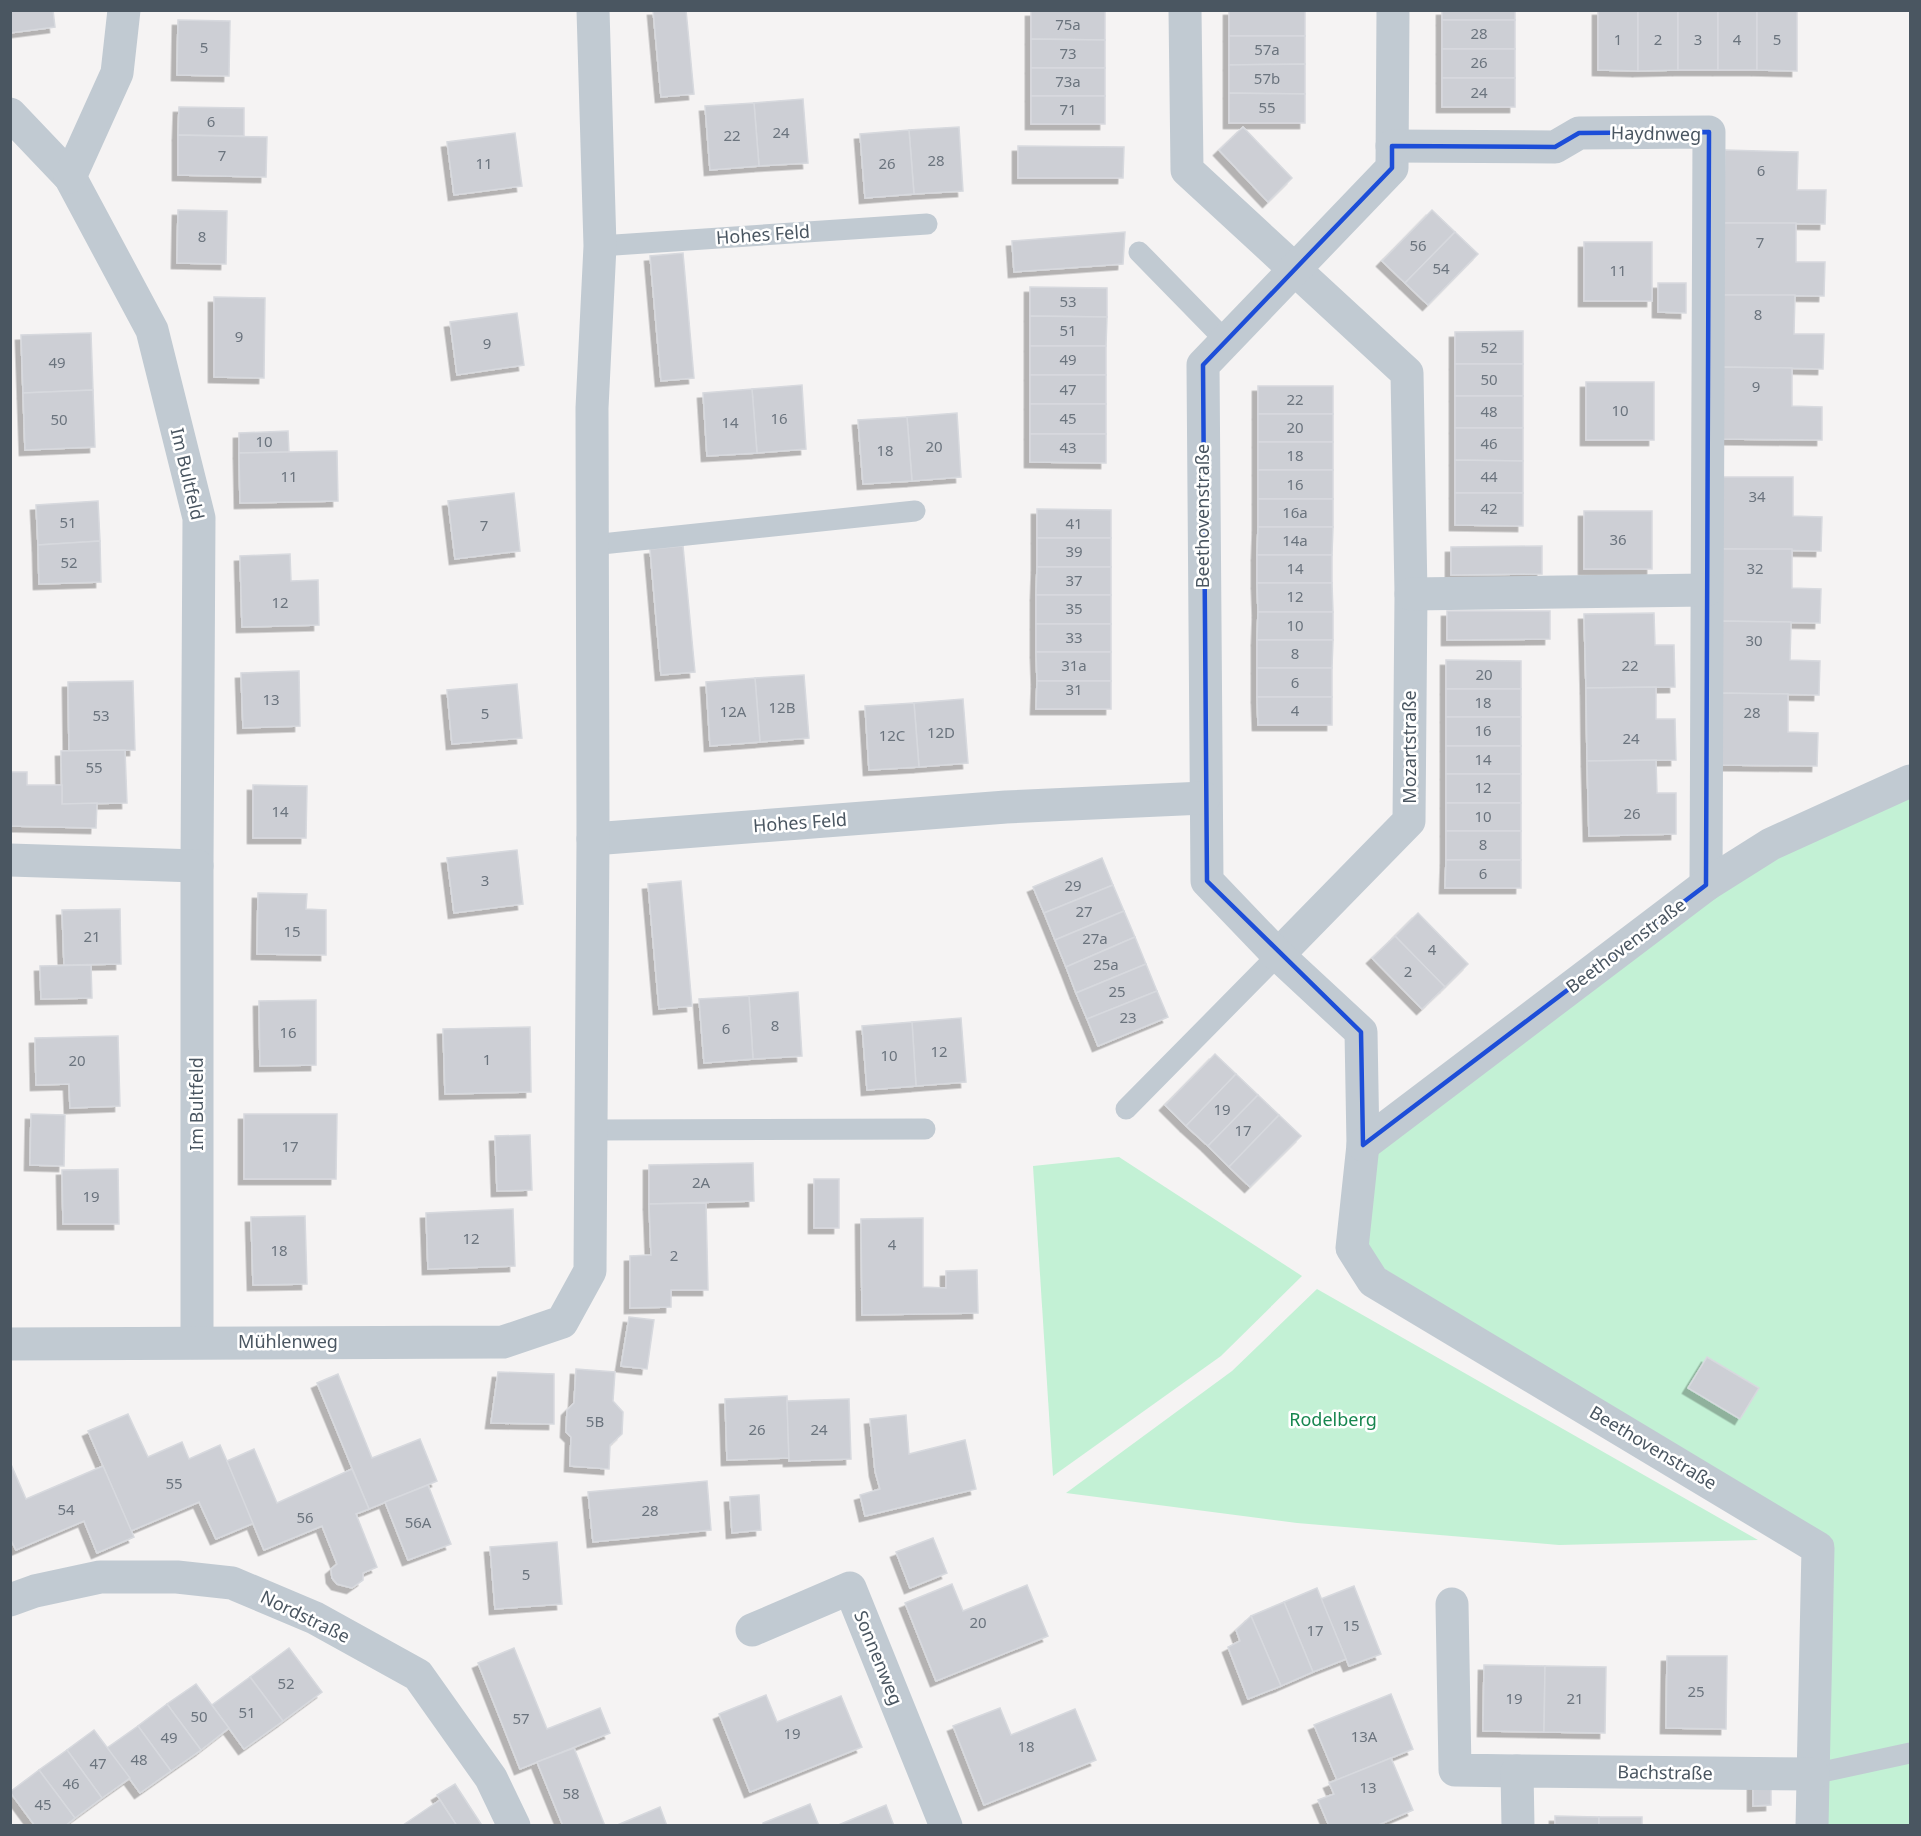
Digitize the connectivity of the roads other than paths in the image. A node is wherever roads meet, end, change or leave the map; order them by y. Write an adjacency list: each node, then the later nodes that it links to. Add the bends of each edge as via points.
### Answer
1 (124, 10): 7 (street, via 117,73)
2 (593, 10): 9 (street)
3 (1185, 10): 11 (street, via 1187,170)
4 (1393, 10): 6 (street, Beethovenstraße)
5 (10, 114): 7 (street, Im Bultfeld)
6 (1392, 146): 11 (street, Beethovenstraße, via 1392,168); 15 (street, Haydnweg, via 1555,147 1579,133 1709,132)
7 (70, 177): 21 (street, Im Bultfeld, via 152,330 199,518)
8 (927, 224): 9 (lane, Hohes Feld)
9 (600, 246): 14 (street, via 592,408)
10 (1139, 252): 12 (lane)
11 (1292, 269): 12 (street, Beethovenstraße); 16 (street, Mozartstraße, via 1407,373)
12 (1225, 340): 18 (street, Beethovenstraße, via 1203,365)
13 (915, 511): 14 (lane)
14 (592, 545): 19 (street)
15 (1706, 590): 16 (street); 22 (street)
16 (1411, 594): 23 (street, Mozartstraße, via 1409,821)
17 (1911, 781): 22 (street, Beethovenstraße, via 1771,844)
18 (1204, 798): 19 (street, Hohes Feld, via 1006,807); 23 (street, Beethovenstraße, via 1207,881)
19 (594, 839): 26 (street)
20 (10, 860): 21 (street)
21 (197, 866): 28 (street, Im Bultfeld)
22 (1706, 885): 27 (street, Beethovenstraße)
23 (1278, 955): 24 (lane); 27 (street, Beethovenstraße, via 1361,1032)
24 (1126, 1109)
25 (925, 1129): 26 (lane)
26 (591, 1130): 28 (street, Mühlenweg, via 590,1271 562,1322 503,1342)
27 (1363, 1145): 35 (street, Beethovenstraße, via 1352,1248 1372,1281 1818,1548)
28 (197, 1342): 29 (street, Mühlenweg)
29 (10, 1344)
30 (10, 1600): 36 (street, Nordstraße, via 100,1577 177,1577 232,1583 315,1618 418,1675 491,1778)
31 (1452, 1604): 34 (street, Bachstraße, via 1455,1770)
32 (752, 1630): 37 (street, Sonnenweg, via 850,1588)
33 (1911, 1753): 35 (lane)
34 (1516, 1771): 35 (street, Bachstraße); 38 (street)
35 (1813, 1774): 39 (street, Beethovenstraße)
36 (514, 1826)
37 (946, 1826)
38 (1518, 1826)
39 (1812, 1826)

